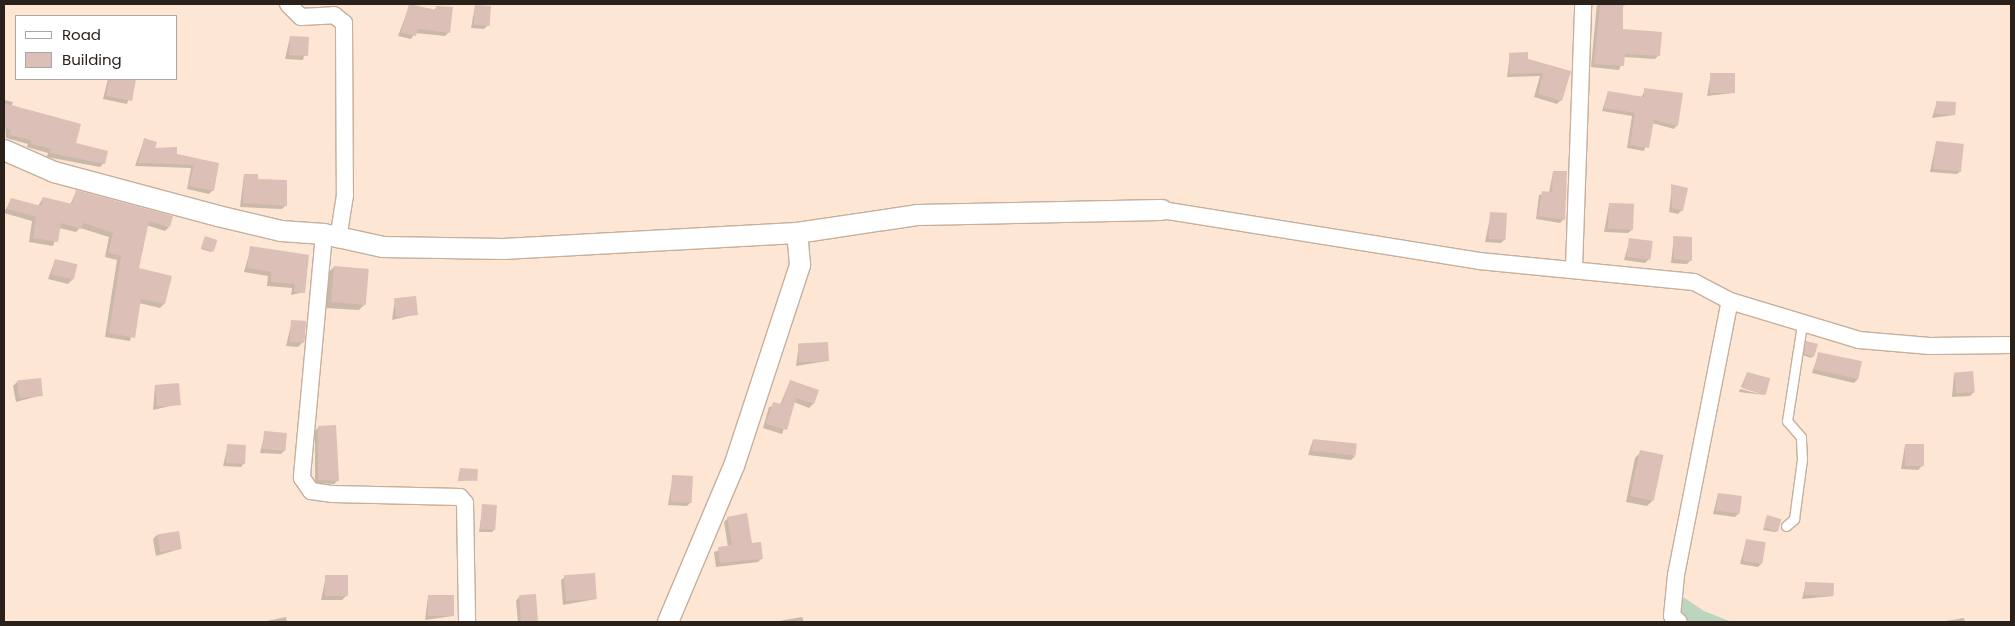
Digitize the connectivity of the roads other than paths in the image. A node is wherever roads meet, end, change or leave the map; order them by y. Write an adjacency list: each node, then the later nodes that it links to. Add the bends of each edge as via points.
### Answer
1 (288, 4): 6 (street, via 301,17 334,15 344,23 345,195)
2 (1582, 4): 7 (street)
3 (4, 150): 6 (street, via 54,172 218,216 281,231)
4 (1162, 210): 5 (street, via 916,215); 7 (street, via 1469,259)
5 (797, 234): 6 (street, via 503,249 383,247); 13 (street, via 800,265 734,466)
6 (331, 237): 12 (street, via 302,478 311,491 333,494 460,497 465,503)
7 (1574, 268): 8 (street, via 1694,282)
8 (1730, 301): 9 (street); 14 (street, via 1676,575 1672,616)
9 (1802, 324): 10 (street, via 1858,340 1930,346); 11 (lane, via 1787,421 1801,437 1802,458 1794,518)
10 (2011, 345)
11 (1786, 526)
12 (467, 622)
13 (668, 622)
14 (1679, 622)

